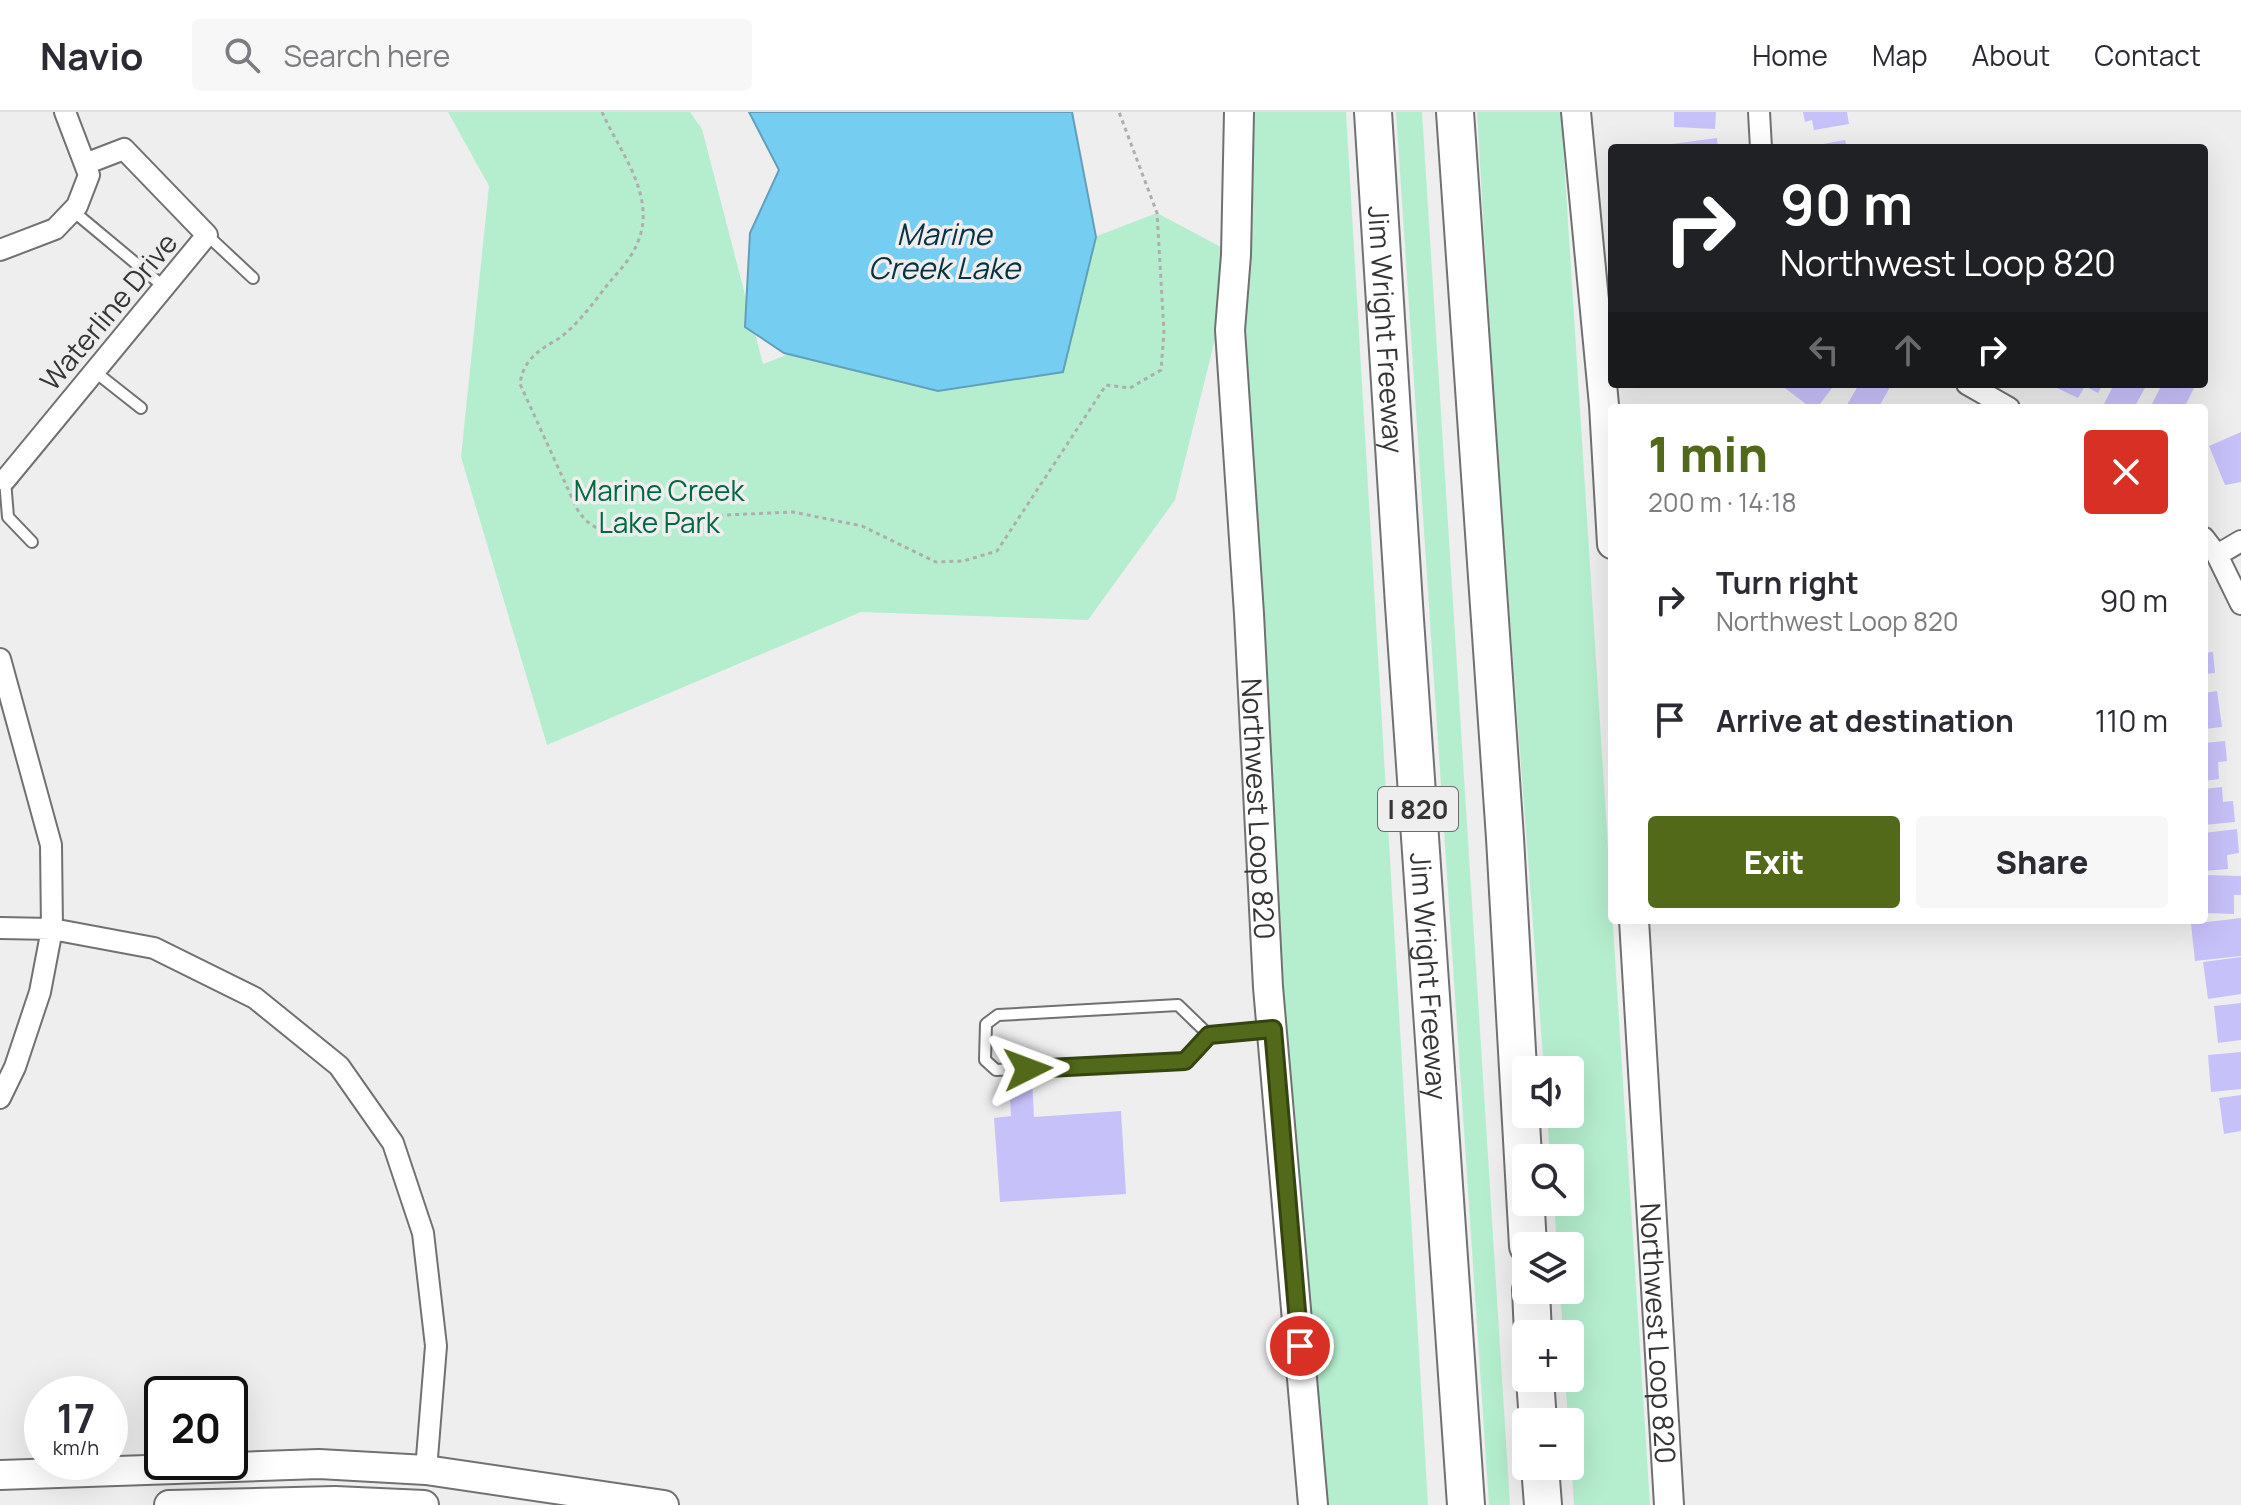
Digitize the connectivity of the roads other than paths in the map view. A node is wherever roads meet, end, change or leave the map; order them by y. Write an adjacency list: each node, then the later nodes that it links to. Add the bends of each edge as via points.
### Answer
1 (65, 112): 8 (street)
2 (1239, 112): 29 (main road, Northwest Loop 820, via 1230,330)
3 (1373, 112): 40 (highway, Jim Wright Freeway / I 820)
4 (1455, 112): 32 (highway)
5 (1576, 112): 18 (main road)
6 (1759, 112): 7 (street)
7 (1761, 144)
8 (85, 164): 9 (street, via 89,175); 10 (street, Waterline Drive, via 124,149)
9 (73, 211): 11 (street, via 55,229); 13 (lane)
10 (207, 235): 12 (lane); 13 (street, Waterline Drive)
11 (0, 250)
12 (253, 278)
13 (163, 286): 14 (street, Waterline Drive)
14 (94, 371): 17 (lane); 19 (street, Waterline Drive)
15 (1974, 388): 16 (street)
16 (2002, 404)
17 (141, 408)
18 (1608, 474)
19 (5, 480): 21 (lane, via 8,517)
20 (2241, 541): 23 (street)
21 (32, 542)
22 (2208, 543): 23 (street)
23 (2217, 555): 24 (street)
24 (2241, 604)
25 (0, 659): 28 (street, via 51,845)
26 (1634, 924): 42 (main road, Northwest Loop 820)
27 (0, 928): 28 (street)
28 (52, 929): 31 (street, via 40,992); 33 (street, via 154,948 255,998 339,1066 393,1143 423,1233 436,1346)
29 (1273, 1029): 30 (lane); 39 (main road, Northwest Loop 820)
30 (1209, 1035): 30 (lane, via 1185,1061 996,1070 985,1060 986,1024 998,1015 1178,1005)
31 (0, 1098)
32 (1527, 1232)
33 (426, 1470): 34 (main road, via 319,1464); 37 (main road); 38 (main road)
34 (0, 1475)
35 (1541, 1480): 41 (highway)
36 (169, 1505): 37 (main road)
37 (424, 1505)
38 (664, 1505)
39 (1313, 1505)
40 (1466, 1505)
41 (1543, 1505)
42 (1669, 1505)

